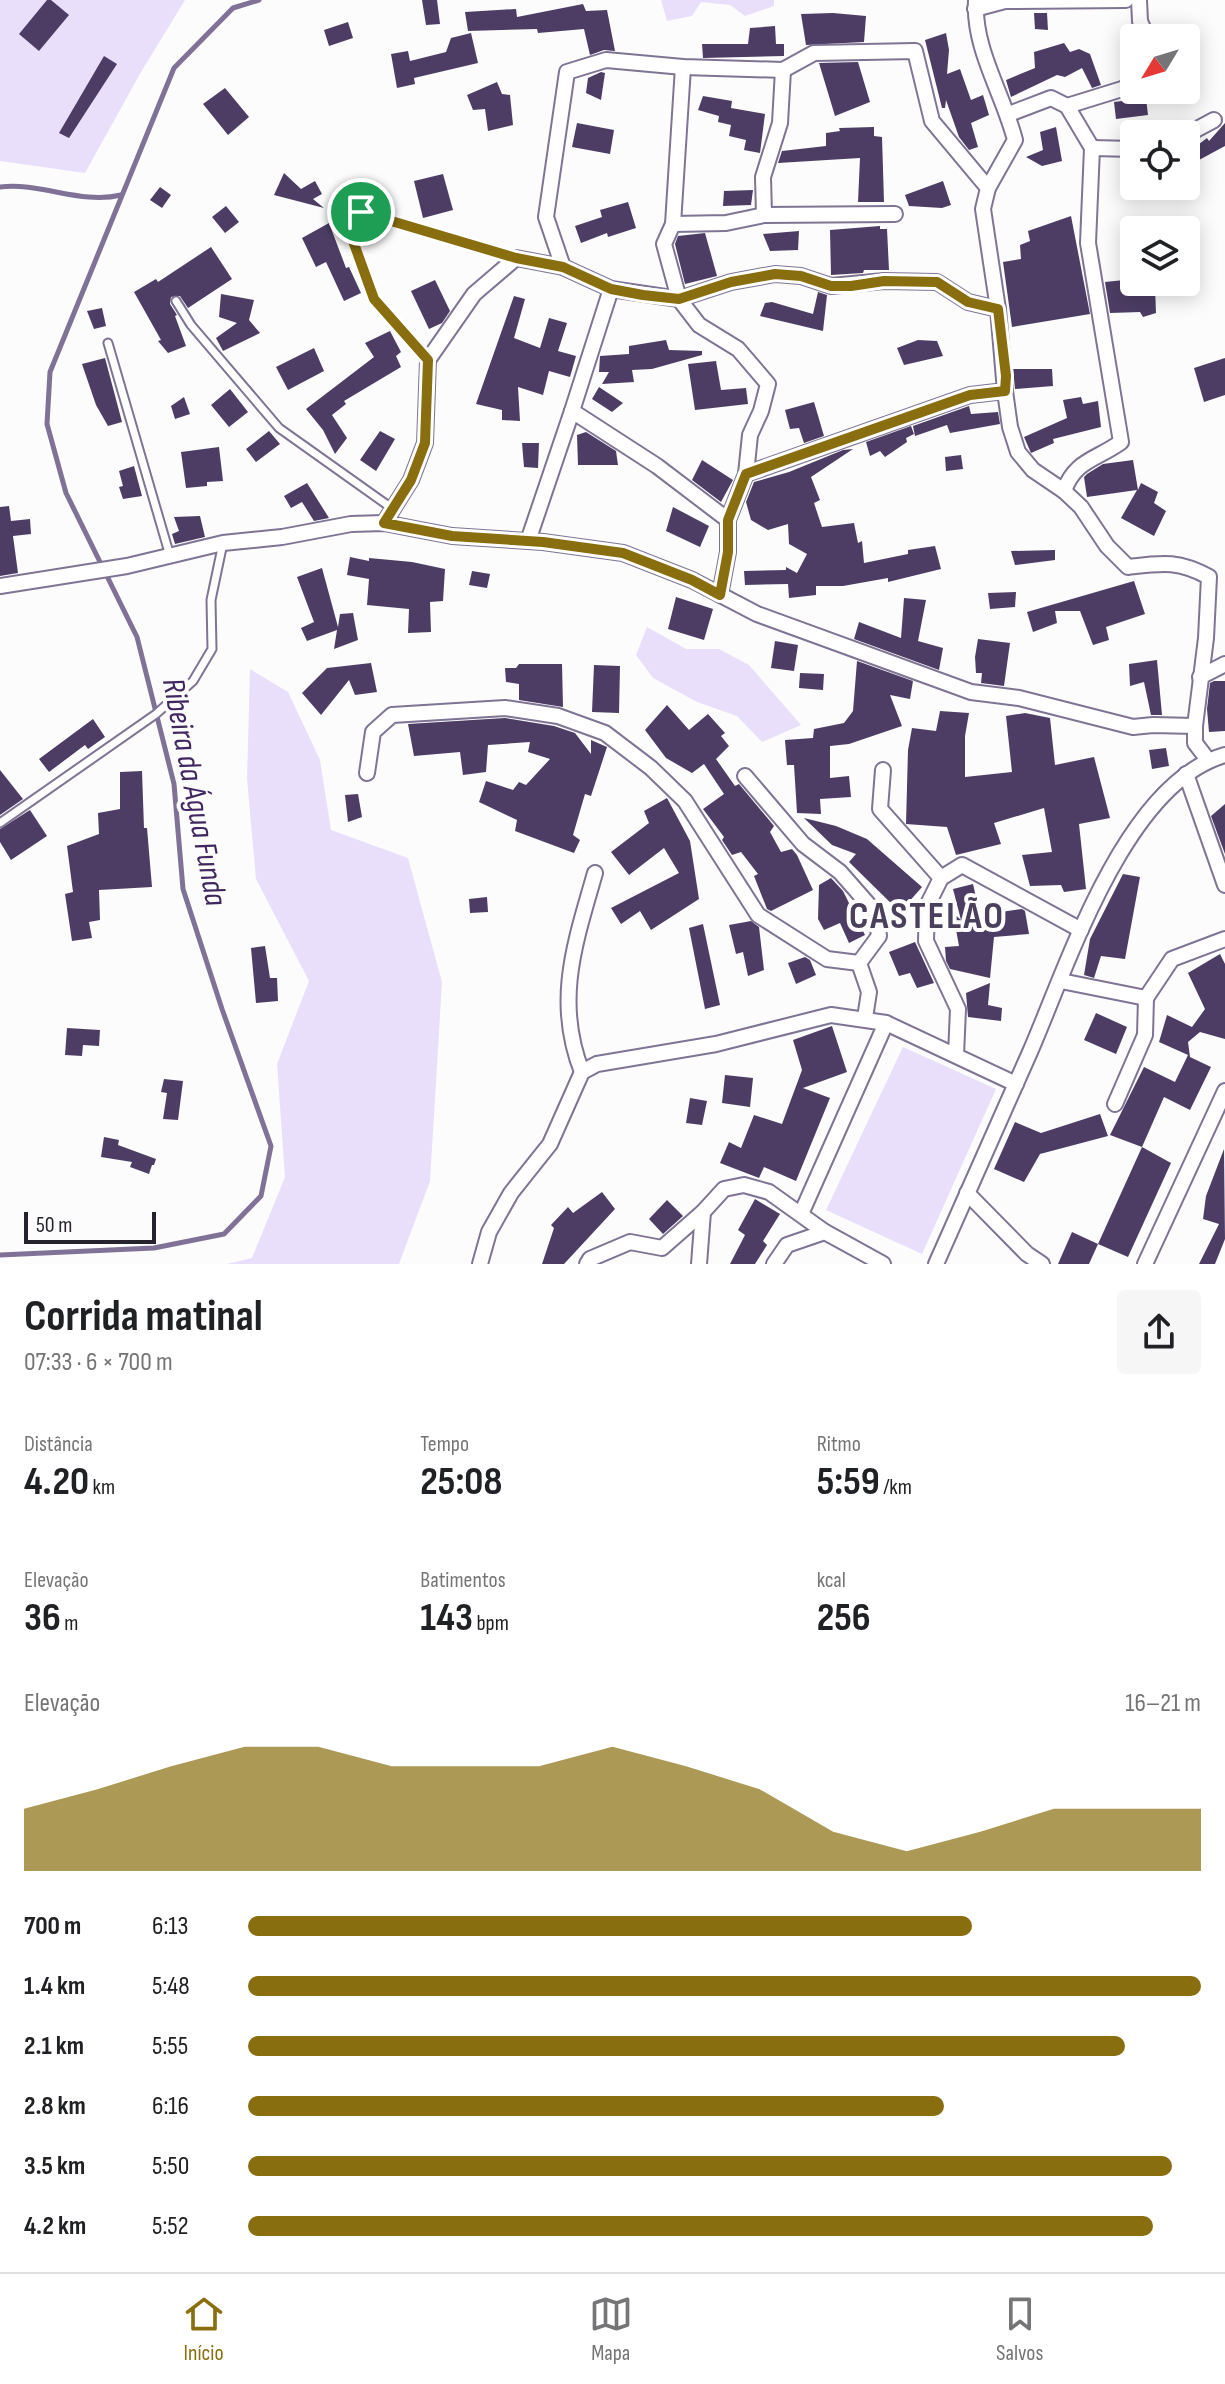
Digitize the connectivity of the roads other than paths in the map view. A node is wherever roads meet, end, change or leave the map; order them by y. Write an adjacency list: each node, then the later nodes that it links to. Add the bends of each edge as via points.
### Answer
1 (1126, 0): 3 (street)
2 (1139, 0): 4 (street)
3 (975, 4): 9 (street, via 981,47)
4 (1141, 24)
5 (683, 67): 6 (street); 17 (street); 19 (street, via 606,60 567,72 546,217)
6 (783, 70): 14 (street, via 814,53 915,51 932,121); 16 (street, via 780,123 763,177)
7 (1120, 90): 8 (street)
8 (1067, 106): 9 (street, via 1051,98); 12 (street)
9 (1009, 114): 14 (street, via 1015,140)
10 (1214, 120): 11 (street)
11 (1200, 128)
12 (1092, 148): 13 (street); 29 (street, via 1088,243 1121,442 1079,464)
13 (1120, 149)
14 (988, 188): 23 (street, via 983,209)
15 (895, 214): 16 (street)
16 (764, 215): 17 (street, via 726,223)
17 (673, 224): 21 (street, via 664,244)
18 (516, 258): 19 (street); 25 (street, via 474,294); 25 (lane, via 361,212 344,216 374,299)
19 (563, 267): 20 (street)
20 (611, 289): 21 (street); 27 (street)
21 (679, 299): 23 (street, via 775,274 831,286 937,282 968,302); 28 (street, via 699,325 738,349 768,384 750,435)
22 (176, 301): 30 (lane, via 279,428)
23 (998, 309): 26 (street)
24 (108, 343): 35 (lane)
25 (428, 360): 30 (street, via 425,443)
26 (1005, 391): 28 (street, via 970,395); 29 (street, via 1018,452 1033,470)
27 (572, 411): 31 (street); 33 (street)
28 (746, 474): 31 (street)
29 (1064, 491): 37 (street, via 1128,567 1177,564)
30 (393, 509): 32 (street)
31 (728, 520): 39 (street)
32 (384, 523): 33 (street, via 452,536); 34 (street)
33 (528, 541): 39 (street, via 623,553)
34 (223, 543): 35 (street); 49 (lane, via 211,600 212,649 193,681 156,714)
35 (170, 556): 38 (street)
36 (1225, 576): 37 (street)
37 (1209, 577): 41 (street)
38 (0, 586)
39 (720, 595): 42 (street, via 757,614 971,692 1019,698 1133,727)
40 (1225, 664): 41 (street)
41 (1200, 677): 42 (street)
42 (1195, 726): 44 (street, via 1195,743)
43 (1225, 755): 44 (street)
44 (1208, 760): 47 (street)
45 (883, 770): 52 (street, via 880,809)
46 (367, 773): 56 (street, via 373,732 392,715 505,708 558,716 605,733 685,801 758,915 827,959)
47 (1186, 774): 50 (street); 54 (street, via 1138,826)
48 (745, 776): 56 (street, via 803,844 840,872 876,913 879,936)
49 (0, 823)
50 (1220, 855): 53 (street)
51 (595, 873): 62 (street, via 572,955 567,1005 572,1046)
52 (941, 878): 54 (street, via 962,865); 61 (street, via 927,906 926,941 958,1009)
53 (1225, 885)
54 (1081, 930): 57 (street)
55 (1225, 939): 58 (street, via 1172,959)
56 (859, 963): 59 (street, via 869,992)
57 (1061, 981): 58 (street); 63 (street)
58 (1146, 998): 65 (street, via 1145,1035)
59 (865, 1018): 60 (street); 62 (street, via 831,1015 716,1044 597,1064)
60 (886, 1023): 61 (street); 68 (street)
61 (956, 1055): 63 (street)
62 (582, 1072): 70 (street, via 550,1144 511,1193 489,1232)
63 (1016, 1084): 66 (street)
64 (1225, 1091): 77 (street)
65 (1115, 1104)
66 (967, 1193): 75 (street); 76 (street)
67 (703, 1212): 68 (street, via 724,1189 744,1185 769,1192); 71 (street, via 662,1248 630,1242); 72 (street)
68 (801, 1214): 69 (street)
69 (825, 1232): 73 (street, via 787,1245); 74 (street)
70 (480, 1264)
71 (587, 1264)
72 (699, 1264)
73 (774, 1264)
74 (883, 1264)
75 (936, 1264)
76 (1042, 1264)
77 (1145, 1264)

